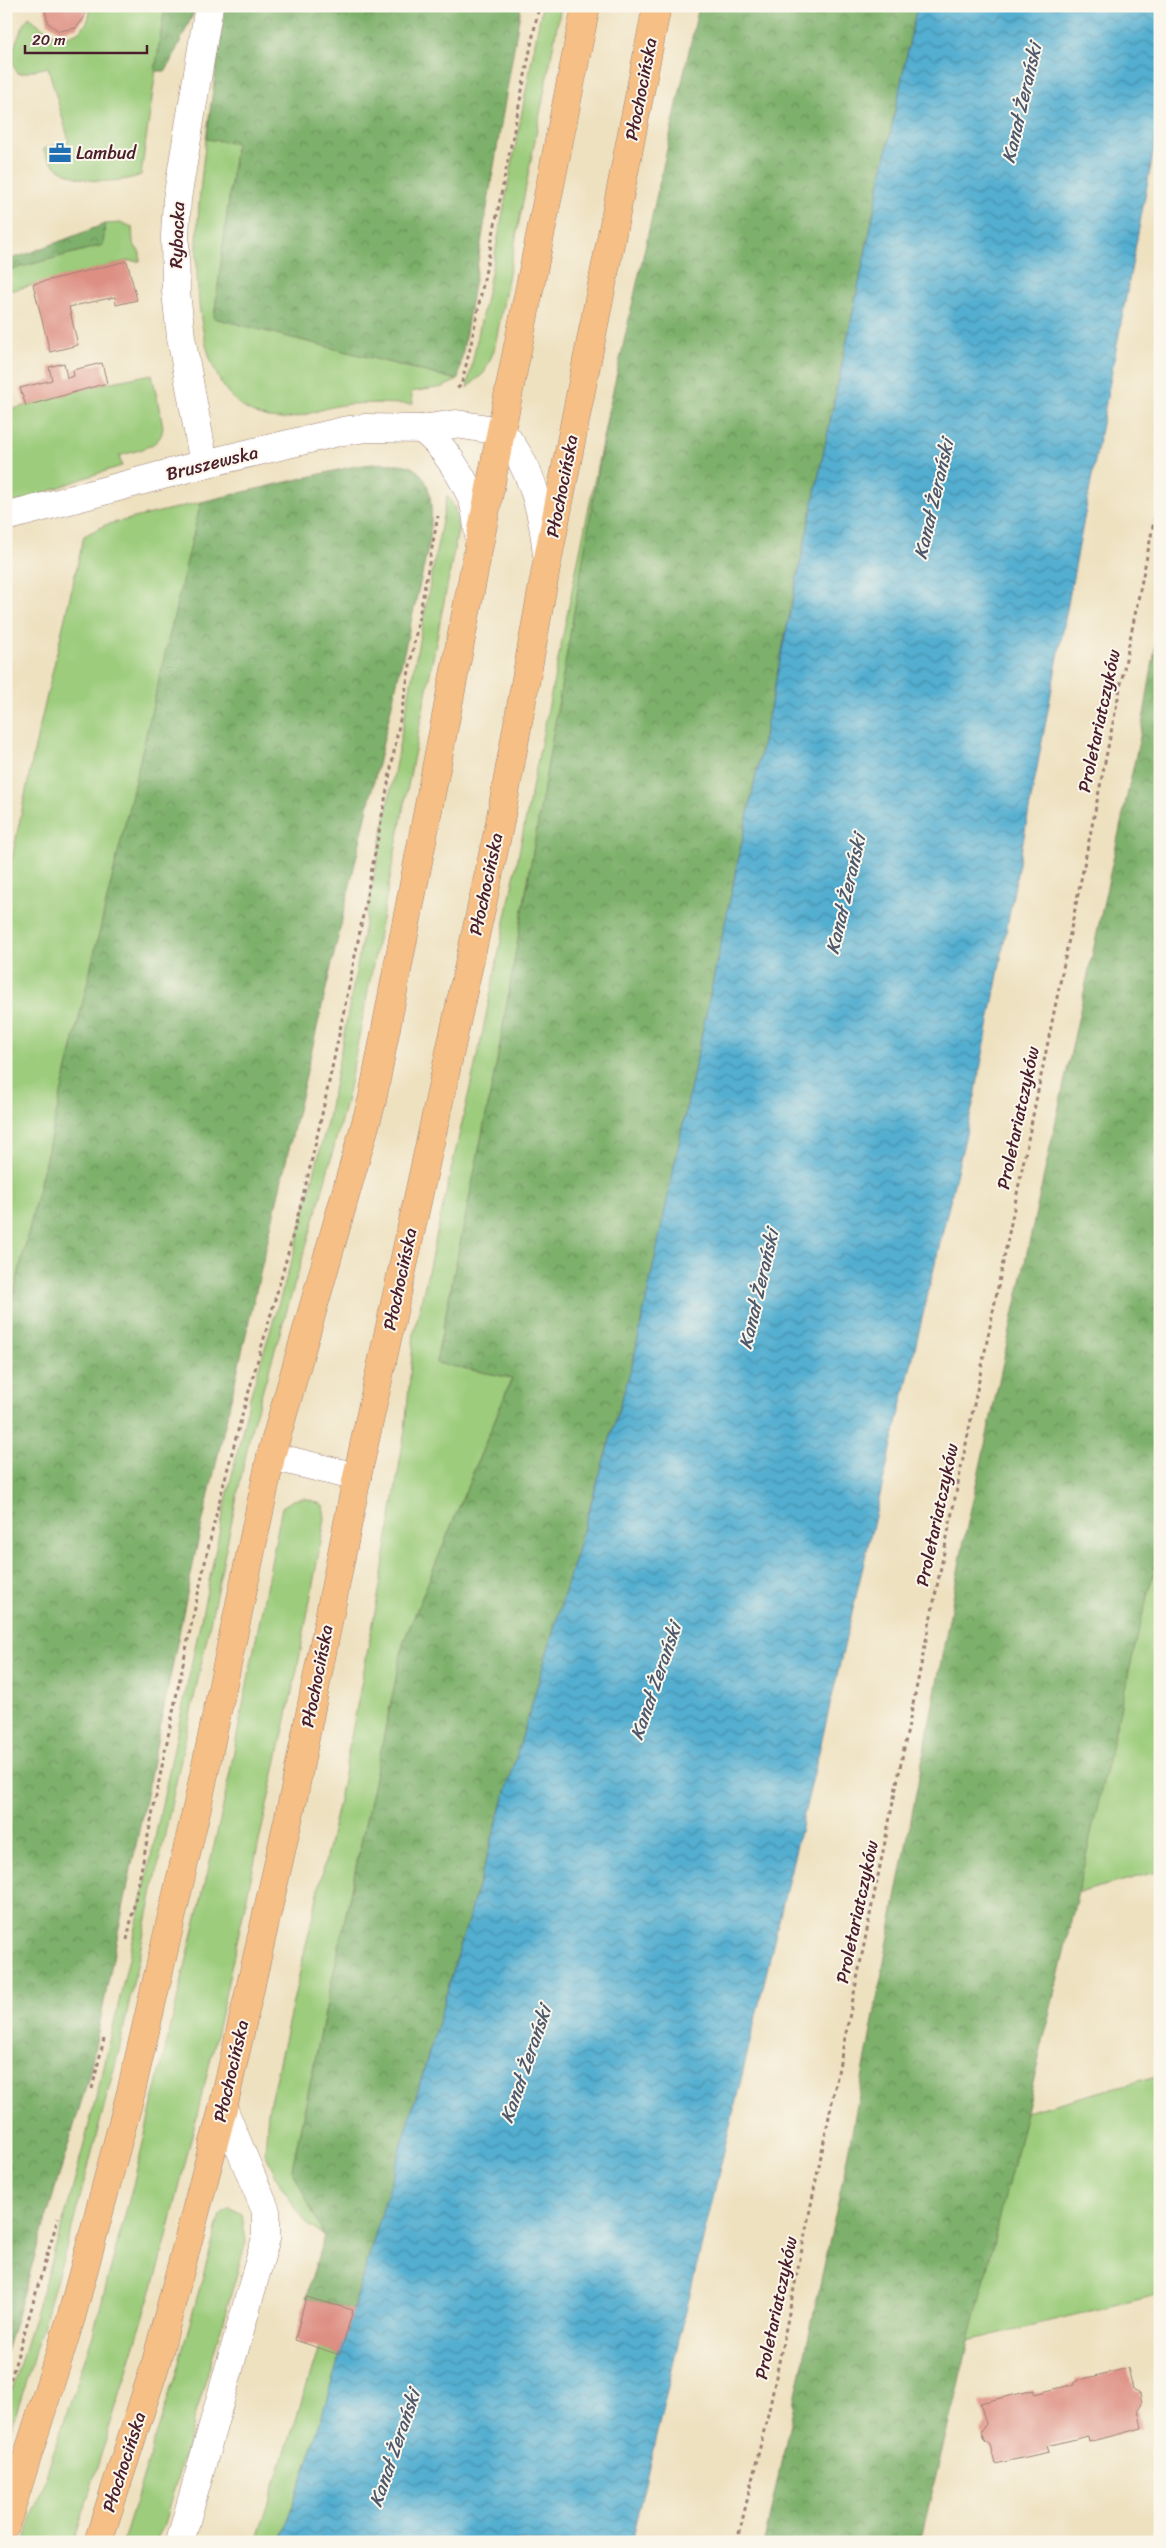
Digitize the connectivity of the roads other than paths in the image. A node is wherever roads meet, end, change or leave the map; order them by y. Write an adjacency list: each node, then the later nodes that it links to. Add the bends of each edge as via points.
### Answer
1 (209, 6): 6 (street, Rybacka, via 177,199 175,236 181,336)
2 (586, 6): 5 (main road)
3 (657, 6): 9 (main road, Płochocińska)
4 (421, 429): 5 (street, Bruszewska, via 456,424); 6 (street, Bruszewska, via 343,431); 8 (street, via 436,439 469,492 476,515)
5 (501, 431): 8 (main road); 9 (street, via 518,454 532,484 544,528)
6 (204, 464): 7 (street, Bruszewska)
7 (6, 517)
8 (479, 544): 10 (main road, via 372,1101)
9 (547, 562): 11 (main road, Płochocińska, via 499,827)
10 (271, 1456): 11 (street); 13 (main road, via 200,1794 131,2092 71,2318)
11 (357, 1478): 12 (main road, Płochocińska, via 294,1794)
12 (223, 2108): 14 (main road, Płochocińska, via 155,2366); 15 (street, via 266,2211 266,2238)
13 (6, 2524)
14 (98, 2542)
15 (180, 2542)

